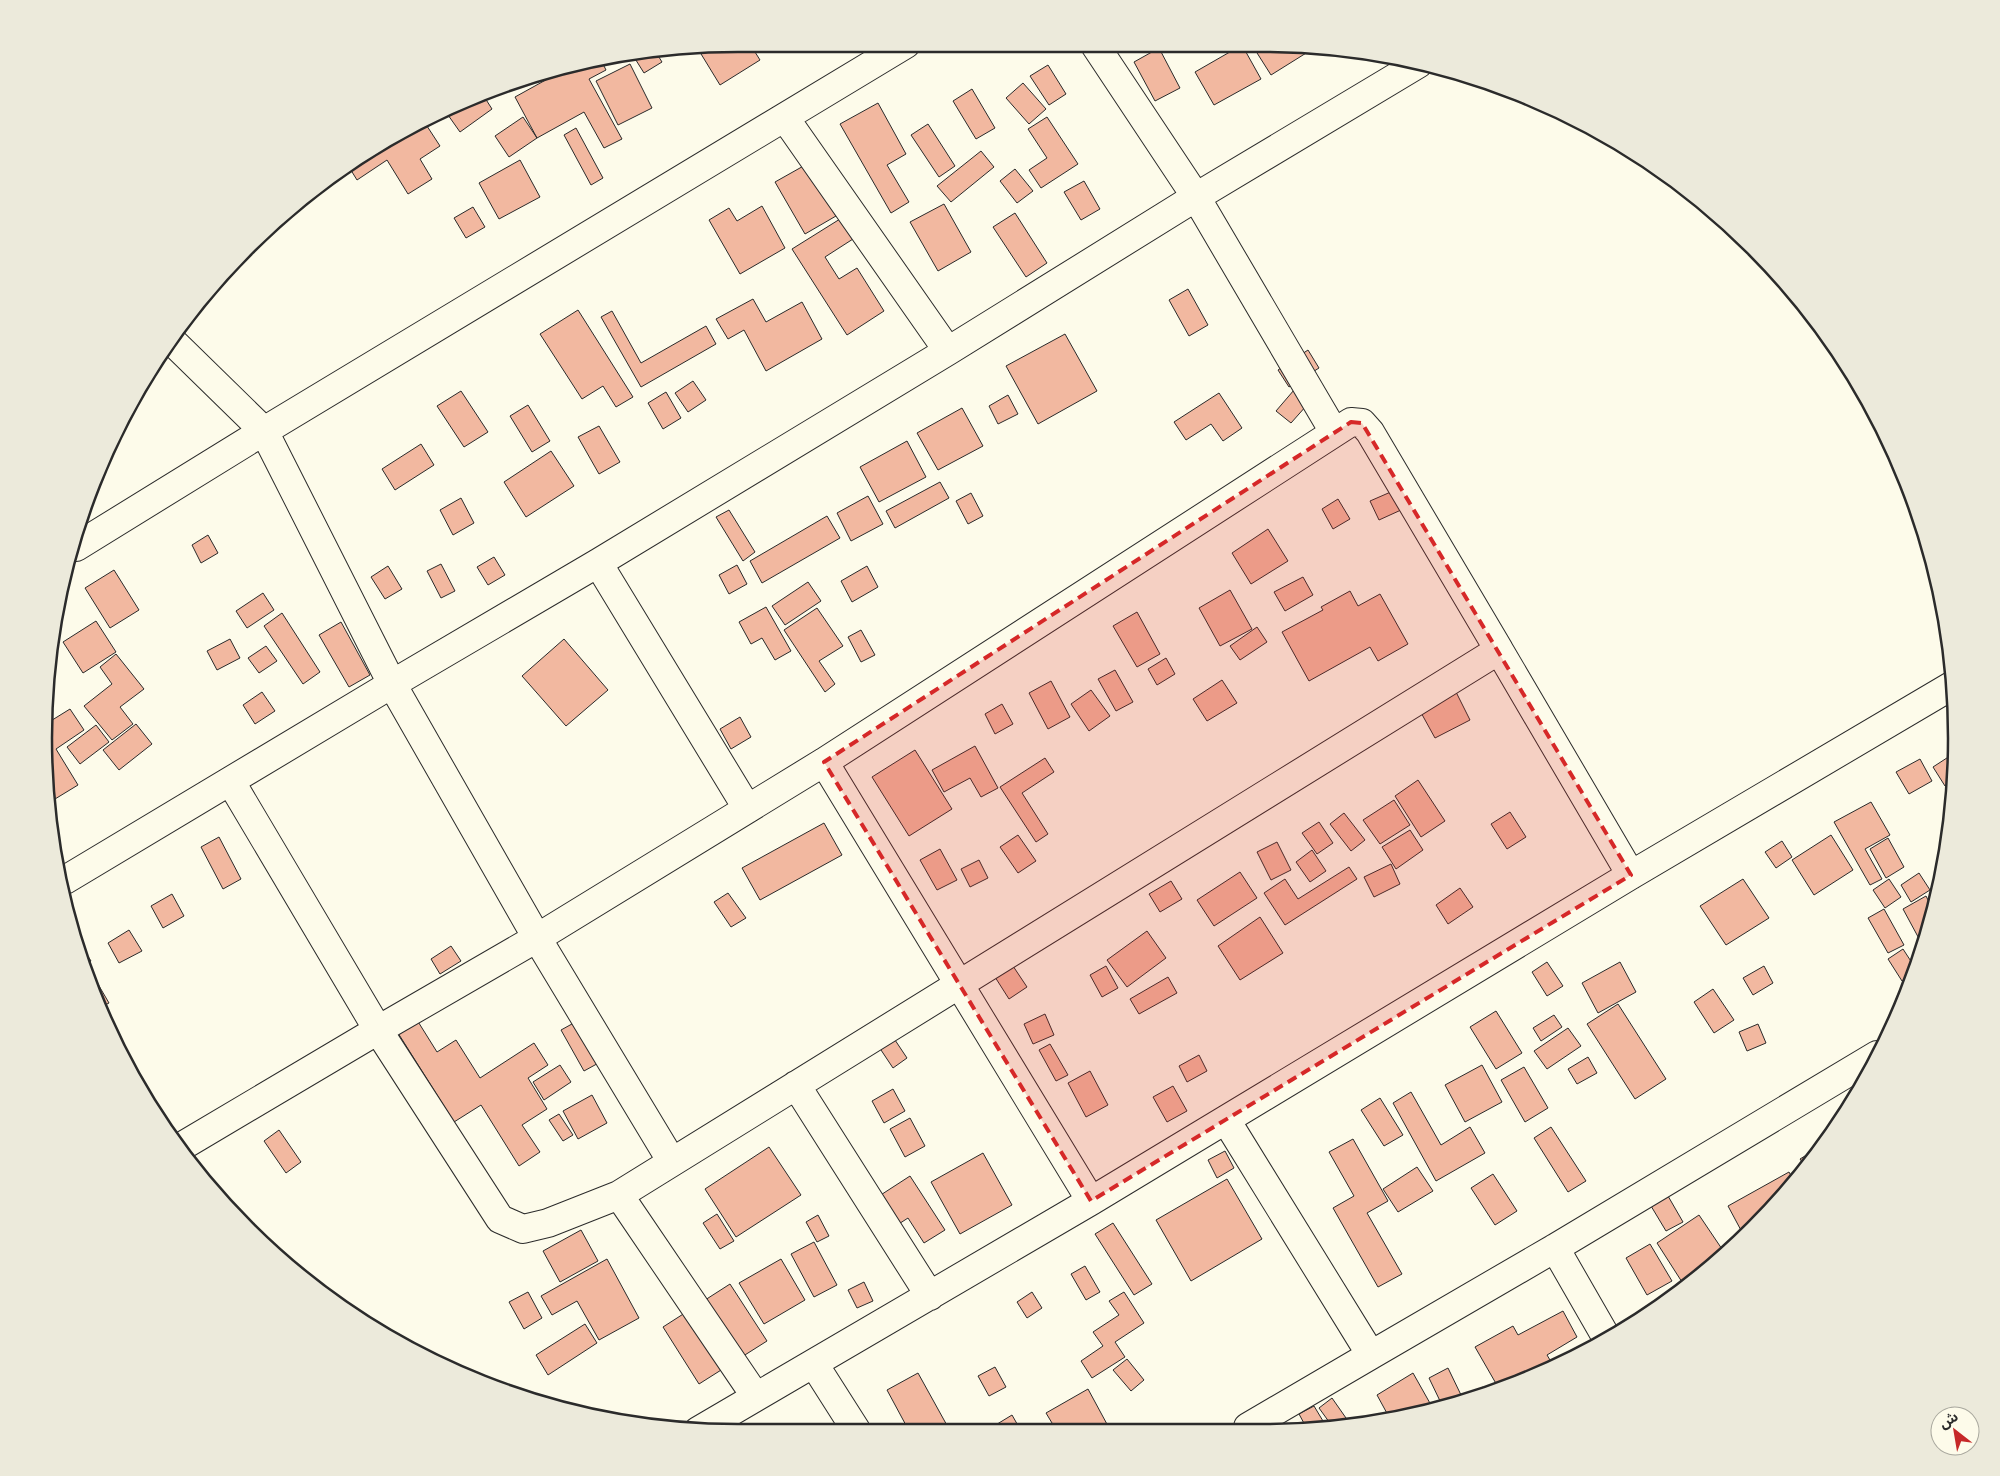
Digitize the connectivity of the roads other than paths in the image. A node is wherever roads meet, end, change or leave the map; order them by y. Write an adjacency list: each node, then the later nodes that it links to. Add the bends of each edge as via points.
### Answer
1 (893, 52): 4 (street)
2 (1100, 52): 5 (street)
3 (1409, 69): 5 (street)
4 (785, 118): 7 (street); 8 (street)
5 (1196, 197): 7 (street); 9 (street)
6 (176, 345): 8 (street)
7 (948, 351): 11 (street)
8 (264, 431): 10 (street); 13 (street)
9 (1334, 432): 12 (street, via 1351,422 1362,423 1370,432); 15 (street)
10 (81, 544)
11 (598, 563): 13 (street); 17 (street)
12 (1498, 650): 18 (street); 21 (street)
13 (392, 684): 16 (street); 20 (street)
14 (1946, 689): 18 (street)
15 (824, 762): 17 (street); 21 (street)
16 (231, 782): 19 (street); 22 (street)
17 (747, 808): 20 (street)
18 (1632, 875): 25 (street)
19 (67, 878)
20 (537, 938): 22 (street); 27 (street)
21 (960, 984): 24 (street); 29 (street)
22 (378, 1030): 26 (street); 28 (street, via 500,1219 522,1229 548,1223)
23 (1866, 1061): 30 (street)
24 (796, 1085): 27 (street); 31 (street)
25 (1226, 1120): 29 (street); 33 (street)
26 (186, 1144)
27 (672, 1162): 28 (street)
28 (619, 1195): 35 (street)
29 (1091, 1201): 31 (street)
30 (1555, 1248): 32 (street); 33 (street)
31 (930, 1296): 34 (street)
32 (1604, 1333)
33 (1371, 1355): 38 (street)
34 (814, 1364): 35 (street); 37 (street)
35 (756, 1397): 36 (street)
36 (712, 1423)
37 (852, 1424)
38 (1253, 1424)

